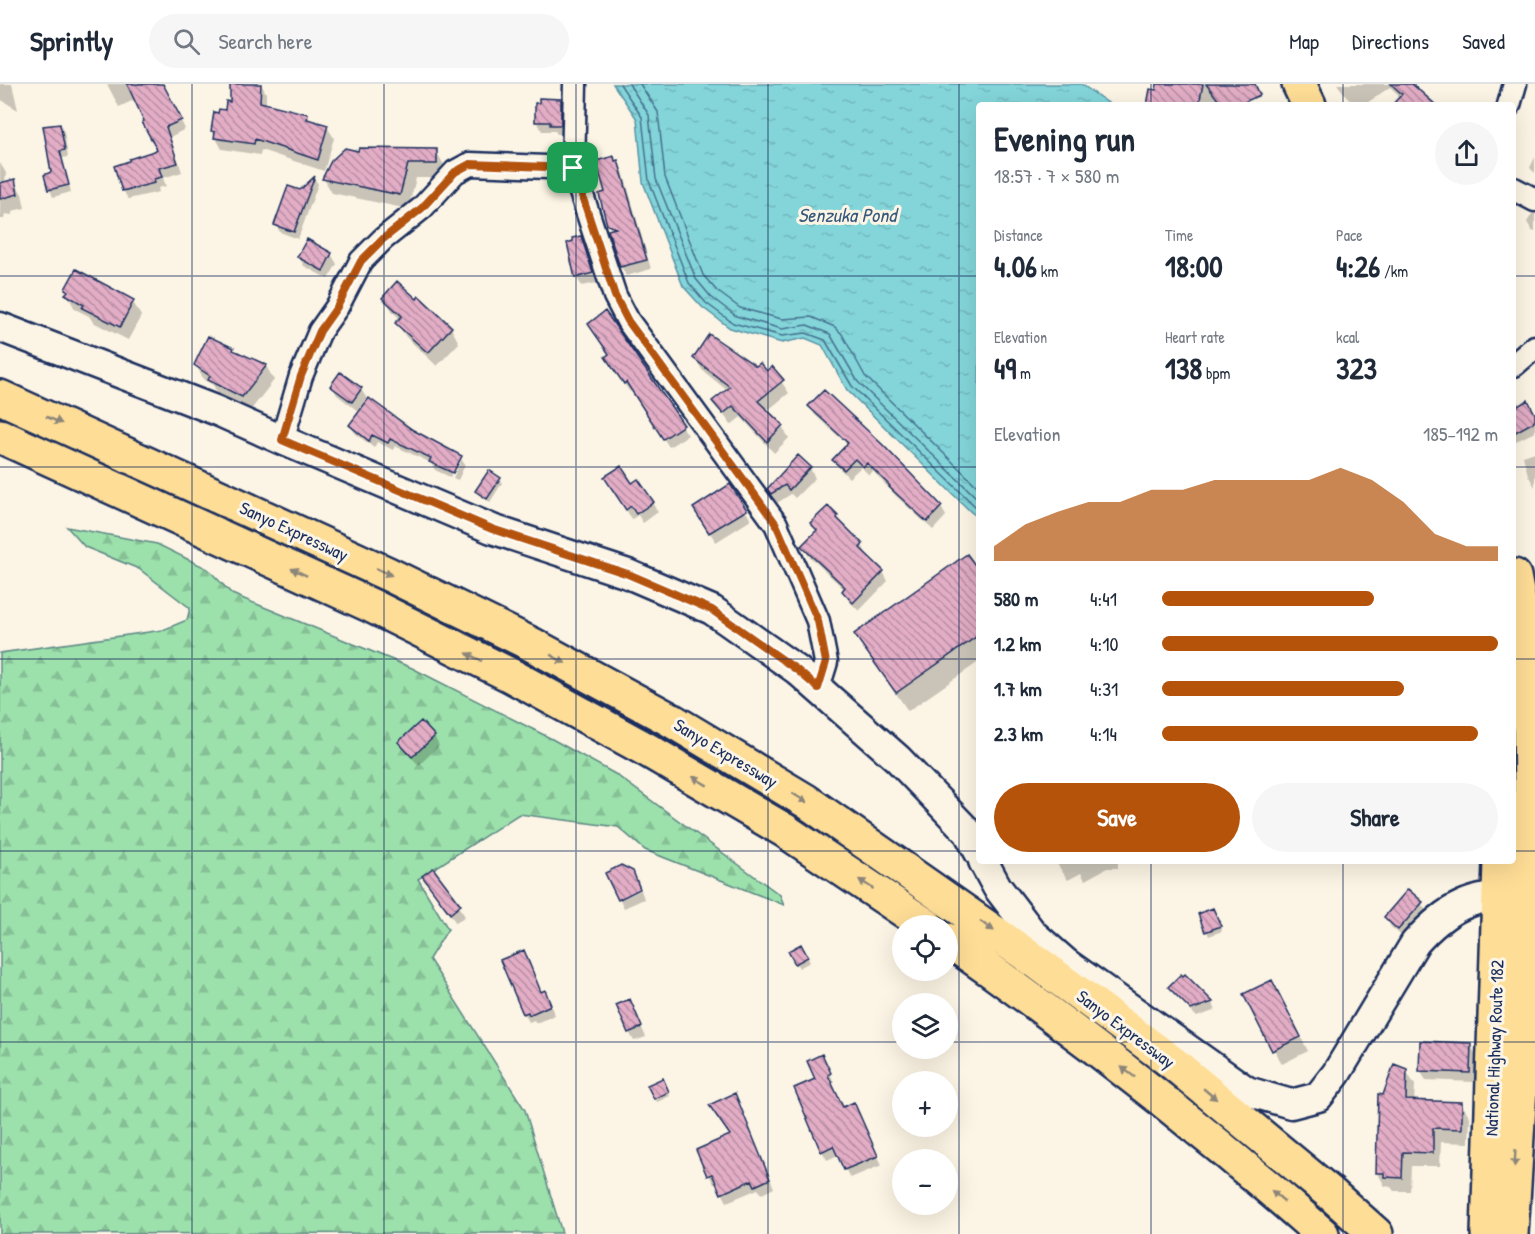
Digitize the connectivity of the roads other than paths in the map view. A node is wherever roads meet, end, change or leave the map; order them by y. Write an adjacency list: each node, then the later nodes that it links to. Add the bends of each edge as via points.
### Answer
1 (575, 84): 8 (street)
2 (1274, 84): 5 (highway)
3 (1299, 84): 6 (highway)
4 (1515, 84): 7 (street)
5 (1283, 102)
6 (1308, 102)
7 (1510, 102)
8 (573, 168): 16 (street, via 470,164 455,172 422,208 383,239 361,261 320,331 301,376); 18 (street, via 615,296 628,321 776,524 818,621 826,662)
9 (1516, 190): 10 (street)
10 (1535, 200)
11 (0, 327): 16 (street)
12 (1535, 347): 13 (street)
13 (1516, 363)
14 (0, 397): 27 (highway, Sanyo Expressway, one-way to 27, via 388,574 531,644 806,801 939,892 1173,1063)
15 (0, 436): 24 (highway, Sanyo Expressway, one-way to 15, via 784,830 512,676 372,606)
16 (282, 440): 18 (street, via 492,529 628,574 712,610)
17 (1516, 586): 22 (highway, National Highway Route 182, via 1530,704)
18 (818, 688): 19 (street, via 898,759 968,832)
19 (976, 847)
20 (985, 864): 23 (street, via 997,887 1034,934 1066,963 1247,1091 1291,1104 1318,1097 1336,1074 1415,943 1430,926 1468,901)
21 (1500, 864): 23 (highway, National Highway Route 182)
22 (1533, 894): 23 (street); 29 (highway, National Highway Route 182, one-way to 29)
23 (1499, 895): 28 (highway, National Highway Route 182)
24 (912, 915)
25 (958, 947): 26 (highway, Sanyo Expressway, one-way to 25, via 1152,1090)
26 (1322, 1234)
27 (1376, 1234)
28 (1488, 1234)
29 (1512, 1234)

